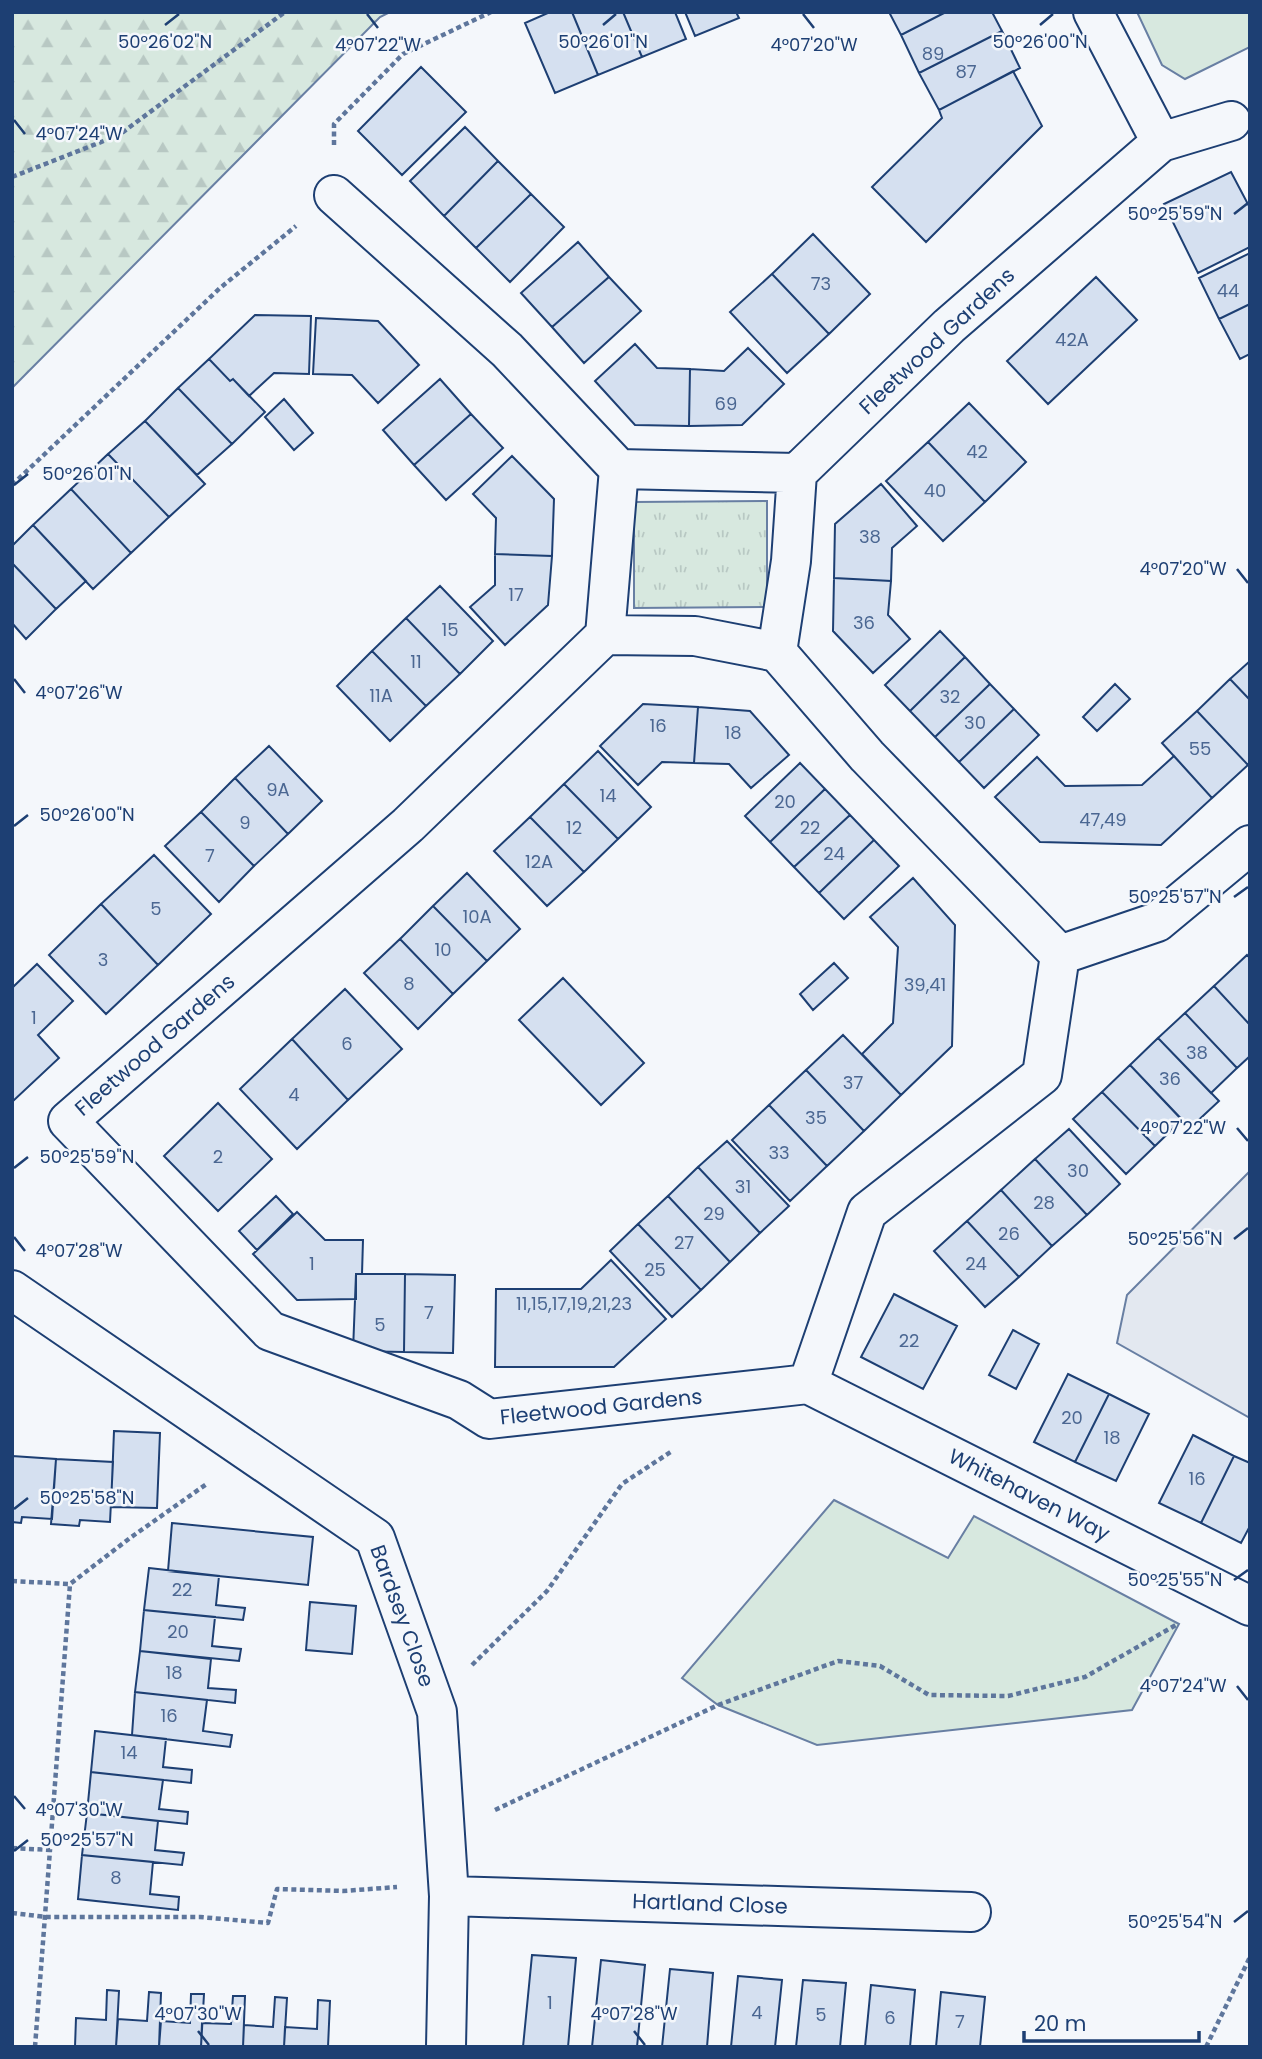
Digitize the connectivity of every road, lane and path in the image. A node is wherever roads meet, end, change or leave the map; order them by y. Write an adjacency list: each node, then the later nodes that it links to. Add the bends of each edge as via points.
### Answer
1 (285, 12): 6 (path, via 119,135)
2 (492, 12): 7 (path, via 403,54 334,124)
3 (1093, 12): 5 (street)
4 (1231, 121): 5 (street, Fleetwood Gardens)
5 (1161, 142): 9 (street, Fleetwood Gardens, via 949,326)
6 (12, 177)
7 (334, 195): 8 (street, via 507,350); 10 (path, via 220,288)
8 (619, 469): 9 (street); 11 (street)
9 (797, 473): 12 (street, via 791,561)
10 (12, 485)
11 (605, 635): 12 (street, via 695,636); 17 (street, Fleetwood Gardens, via 408,825 68,1121 270,1331 459,1399 489,1419)
12 (777, 652): 14 (street, via 867,756)
13 (1250, 845): 14 (street, via 1157,922)
14 (1060, 955): 16 (street, via 1042,1076 867,1212)
15 (12, 1290): 18 (street, Bardsey Close)
16 (808, 1384): 17 (street, Fleetwood Gardens); 21 (street, Whitehaven Way)
17 (705, 1396): 22 (path, via 688,1441 622,1484 547,1591)
18 (252, 1453): 20 (path); 22 (street, Bardsey Close, via 375,1538)
19 (12, 1581): 20 (path)
20 (70, 1584): 25 (path)
21 (1239, 1601): 23 (path, via 1085,1677 1008,1696 929,1695 880,1666 838,1661 718,1705)
22 (433, 1704): 23 (street, Bardsey Close)
23 (444, 1834): 26 (street, Bardsey Close)
24 (12, 1848): 25 (path)
25 (50, 1850): 29 (path)
26 (448, 1890): 27 (street, Hartland Close); 29 (path, via 277,1889 268,1923 200,1917); 32 (street, Bardsey Close)
27 (971, 1912)
28 (12, 1913): 29 (path)
29 (46, 1917): 31 (path)
30 (1250, 1956): 33 (path)
31 (35, 2047)
32 (446, 2047)
33 (1206, 2047)

